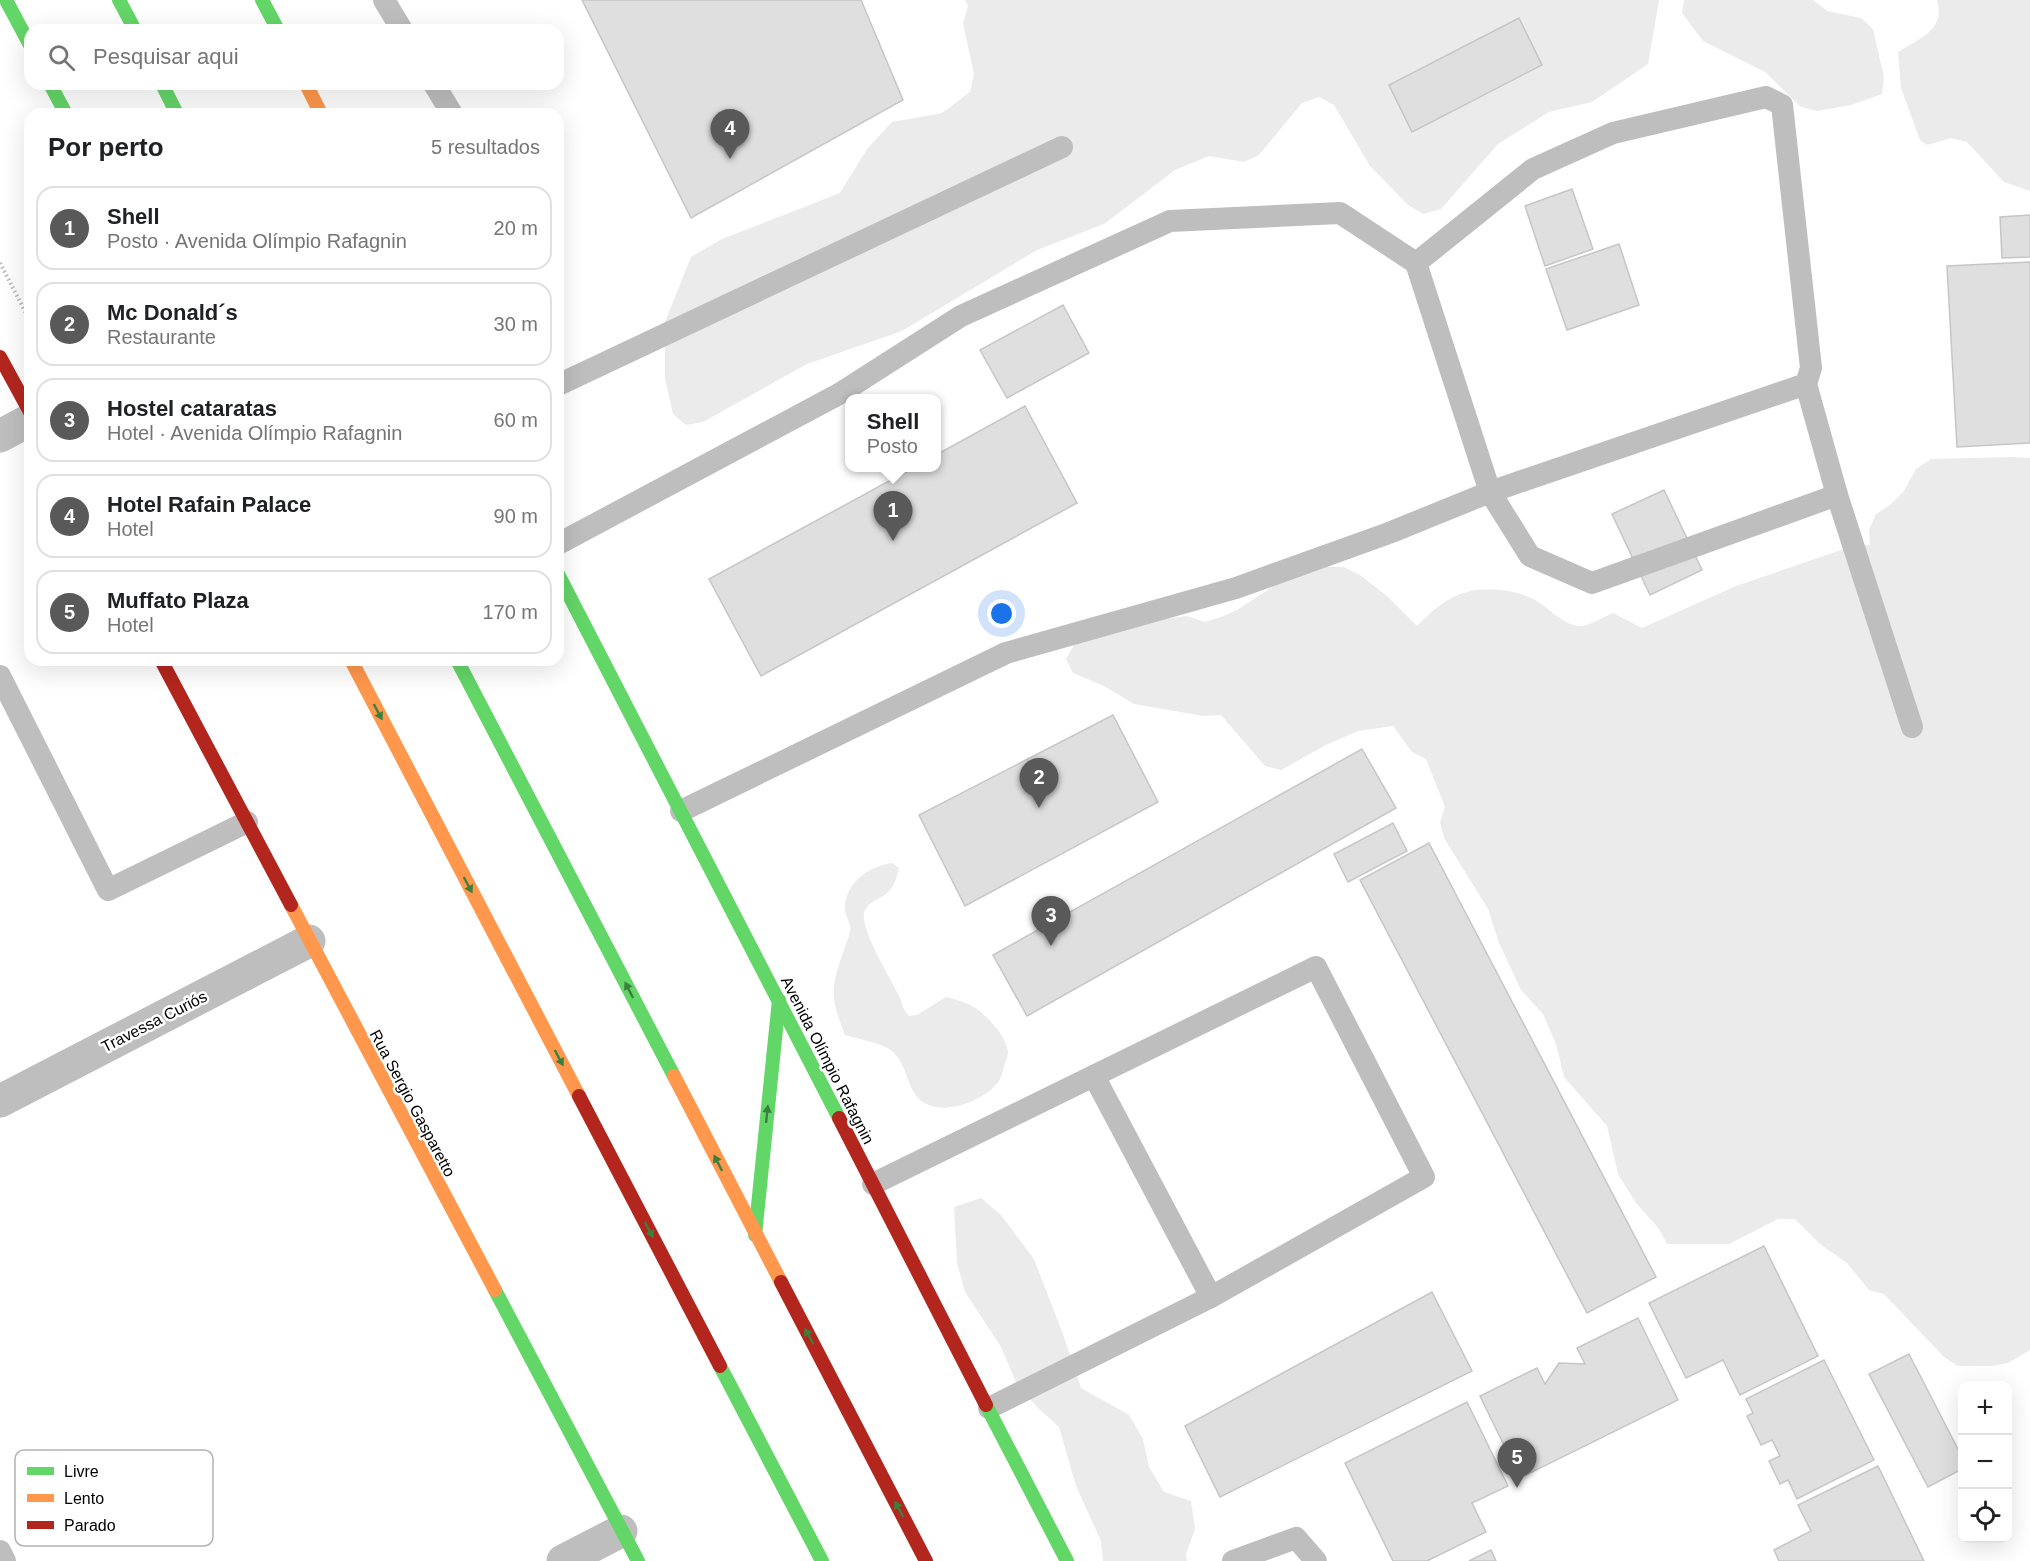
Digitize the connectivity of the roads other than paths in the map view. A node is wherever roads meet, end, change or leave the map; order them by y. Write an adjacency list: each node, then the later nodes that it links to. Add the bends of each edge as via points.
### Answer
1 (6, 0): 8 (main road)
2 (119, 0): 5 (main road)
3 (262, 0): 6 (main road)
4 (384, 0): 7 (lane)
5 (132, 24)
6 (275, 24)
7 (398, 24)
8 (24, 34)
9 (53, 90): 13 (main road)
10 (165, 90): 14 (main road)
11 (309, 90): 15 (main road)
12 (438, 90): 16 (lane)
13 (63, 108)
14 (174, 108)
15 (318, 108)
16 (449, 108)
17 (1062, 147): 20 (lane)
18 (1416, 263): 21 (lane, via 1533,169 1613,133 1766,97 1782,105 1811,368); 25 (lane); 27 (lane, via 1340,213 1170,221 961,316 839,394)
19 (0, 357): 22 (main road)
20 (564, 382)
21 (1806, 384): 25 (lane); 26 (lane)
22 (24, 401)
23 (24, 423): 24 (street)
24 (0, 436)
25 (1491, 492): 26 (lane, via 1530,556 1592,583); 34 (lane, via 1389,534 1236,588 1006,653)
26 (1837, 495): 33 (lane)
27 (564, 541)
28 (564, 586): 34 (main road, Avenida Olímpio Rafagnin)
29 (164, 666): 35 (main road, Rua Sergio Gasparetto)
30 (354, 666): 49 (main road, one-way to 49)
31 (461, 666): 41 (main road, one-way to 31)
32 (0, 676): 35 (lane, via 108,890)
33 (1912, 727)
34 (681, 811): 37 (main road, Avenida Olímpio Rafagnin)
35 (247, 822): 36 (main road, Rua Sergio Gasparetto)
36 (309, 941): 39 (street, Travessa Curiós); 44 (main road, Rua Sergio Gasparetto)
37 (779, 1000): 40 (main road, Avenida Olímpio Rafagnin); 41 (main road, one-way to 37)
38 (1094, 1076): 40 (lane); 42 (lane); 42 (lane, via 1316,967 1424,1177)
39 (0, 1101)
40 (873, 1184): 43 (main road, Avenida Olímpio Rafagnin)
41 (755, 1235): 50 (main road, one-way to 41)
42 (1211, 1297): 43 (lane)
43 (989, 1408): 51 (main road, Avenida Olímpio Rafagnin)
44 (621, 1531): 47 (street); 48 (main road, Rua Sergio Gasparetto)
45 (0, 1551): 46 (lane)
46 (5, 1561)
47 (563, 1561)
48 (638, 1561)
49 (822, 1561)
50 (926, 1561)
51 (1067, 1561)
52 (1233, 1561): 53 (lane, via 1296,1538)
53 (1316, 1561)

